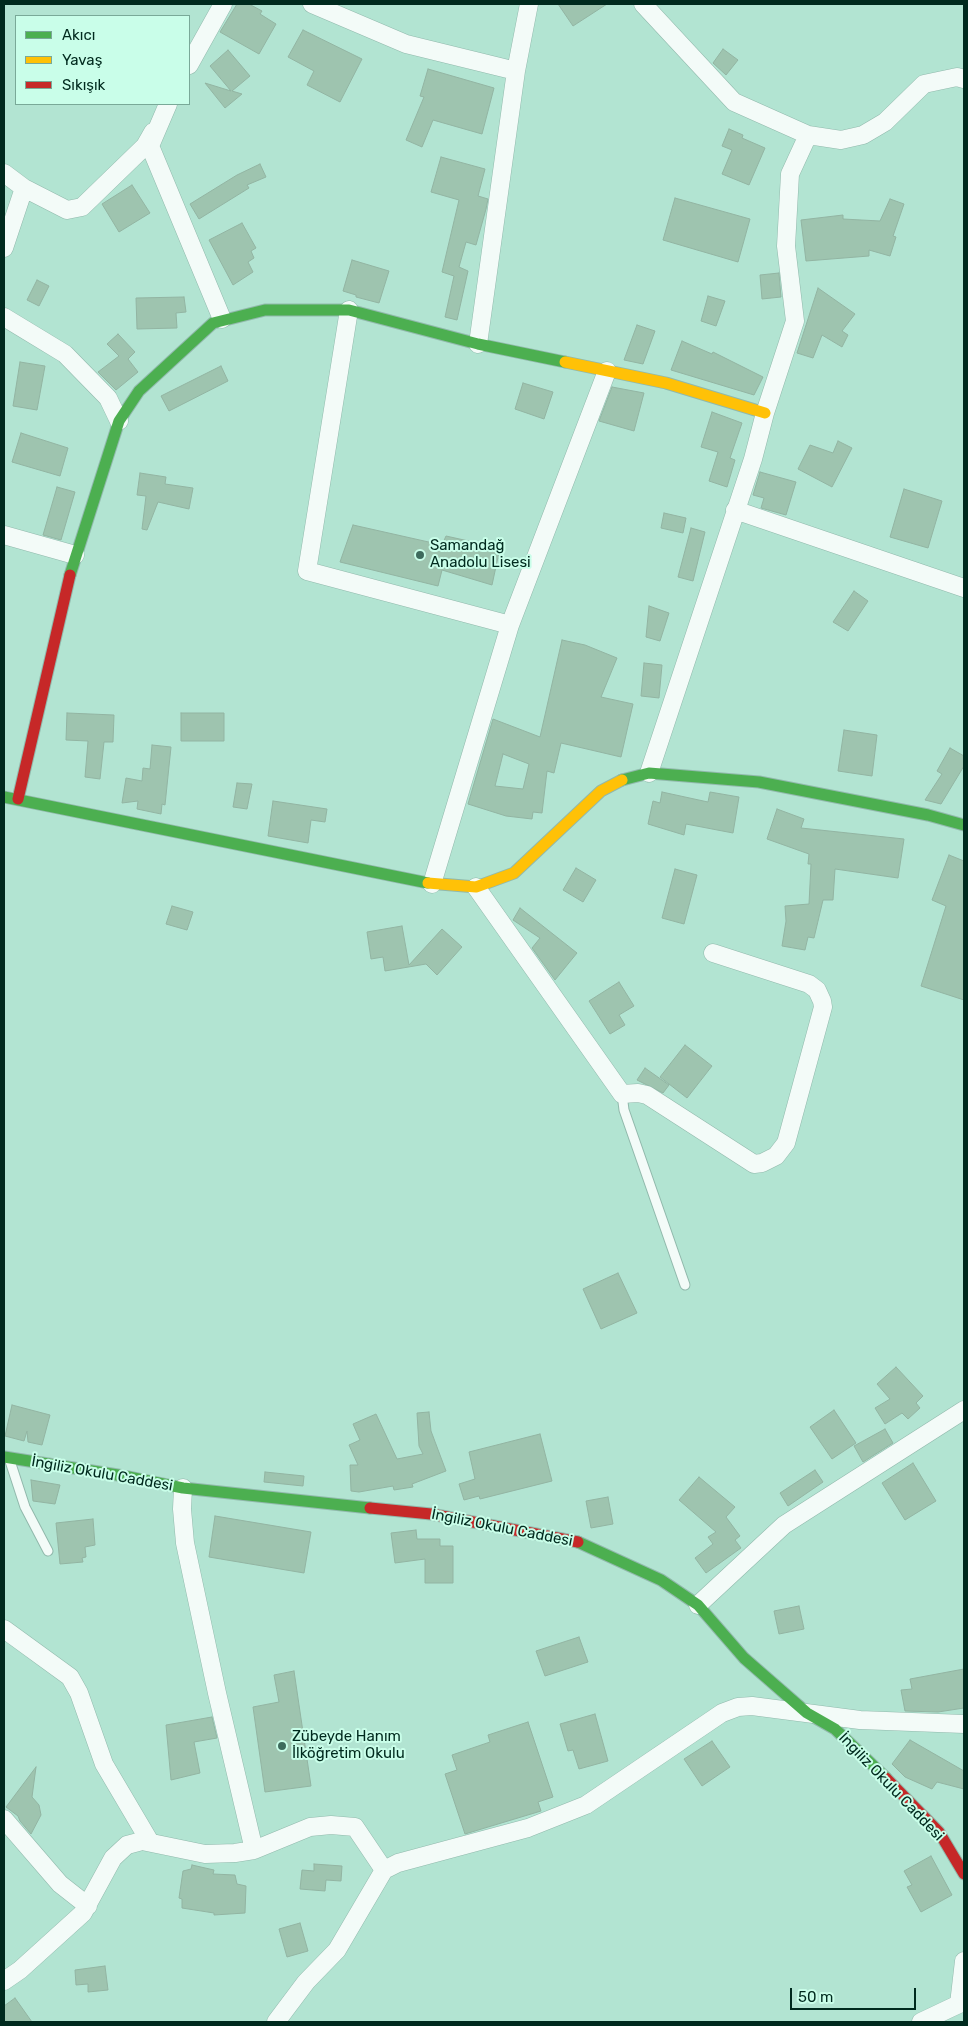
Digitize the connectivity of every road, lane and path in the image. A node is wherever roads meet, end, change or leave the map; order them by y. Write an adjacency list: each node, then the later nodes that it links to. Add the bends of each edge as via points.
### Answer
1 (222, 4): 5 (street)
2 (312, 4): 6 (street, via 406,44)
3 (529, 4): 6 (street)
4 (644, 4): 9 (street, via 734,102)
5 (190, 63)
6 (516, 71): 16 (street)
7 (964, 79): 9 (street, via 957,77 924,84 885,122 864,135 841,140)
8 (167, 106): 11 (street, via 145,146 82,207 67,210); 15 (street, via 150,146)
9 (808, 135): 18 (street, via 790,174 786,246 795,321)
10 (4, 173): 11 (street)
11 (24, 188): 12 (street)
12 (4, 248)
13 (349, 310): 15 (street, via 265,310); 16 (street); 24 (street, via 307,571)
14 (4, 317): 19 (street, via 65,354 108,398)
15 (222, 319): 19 (street, via 213,323 139,391)
16 (478, 344): 17 (street)
17 (608, 371): 18 (street, via 666,383); 24 (street)
18 (765, 413): 20 (street)
19 (119, 422): 22 (street)
20 (735, 510): 23 (street); 25 (street)
21 (4, 535): 22 (street)
22 (75, 555): 27 (street)
23 (964, 588)
24 (510, 625): 29 (street)
25 (649, 773): 28 (street, via 759,782); 30 (street, via 625,779 601,791 563,830 514,872)
26 (4, 797): 27 (street)
27 (18, 799): 29 (street)
28 (964, 824)
29 (432, 884): 30 (street)
30 (476, 886): 32 (street)
31 (713, 953): 32 (street, via 809,984 821,995 823,1007 782,1150 770,1160 754,1164 647,1095)
32 (622, 1094): 33 (lane, via 624,1110)
33 (685, 1285)
34 (964, 1410): 38 (street, via 784,1525)
35 (6, 1458): 36 (street, İngiliz Okulu Caddesi); 37 (lane, via 25,1507)
36 (183, 1488): 38 (street, İngiliz Okulu Caddesi, via 431,1514 576,1541 661,1580); 44 (street, via 185,1543)
37 (48, 1551)
38 (698, 1605): 40 (street, İngiliz Okulu Caddesi, via 744,1658)
39 (4, 1629): 43 (street, via 70,1677 79,1693 104,1764)
40 (807, 1713): 41 (street, via 860,1720); 45 (street, via 752,1706 722,1712 586,1805 528,1828 398,1863); 46 (street, İngiliz Okulu Caddesi, via 836,1729 882,1773 939,1832)
41 (964, 1724)
42 (4, 1819): 47 (street, via 60,1884)
43 (150, 1842): 44 (street, via 205,1854); 47 (street, via 127,1845 113,1858)
44 (254, 1850): 45 (street, via 310,1827 355,1827)
45 (384, 1870): 51 (street, via 337,1950 306,1982)
46 (964, 1874)
47 (88, 1906): 49 (street, via 83,1914)
48 (964, 1961): 50 (street)
49 (4, 1981)
50 (962, 2005): 52 (street)
51 (276, 2022)
52 (921, 2022)

